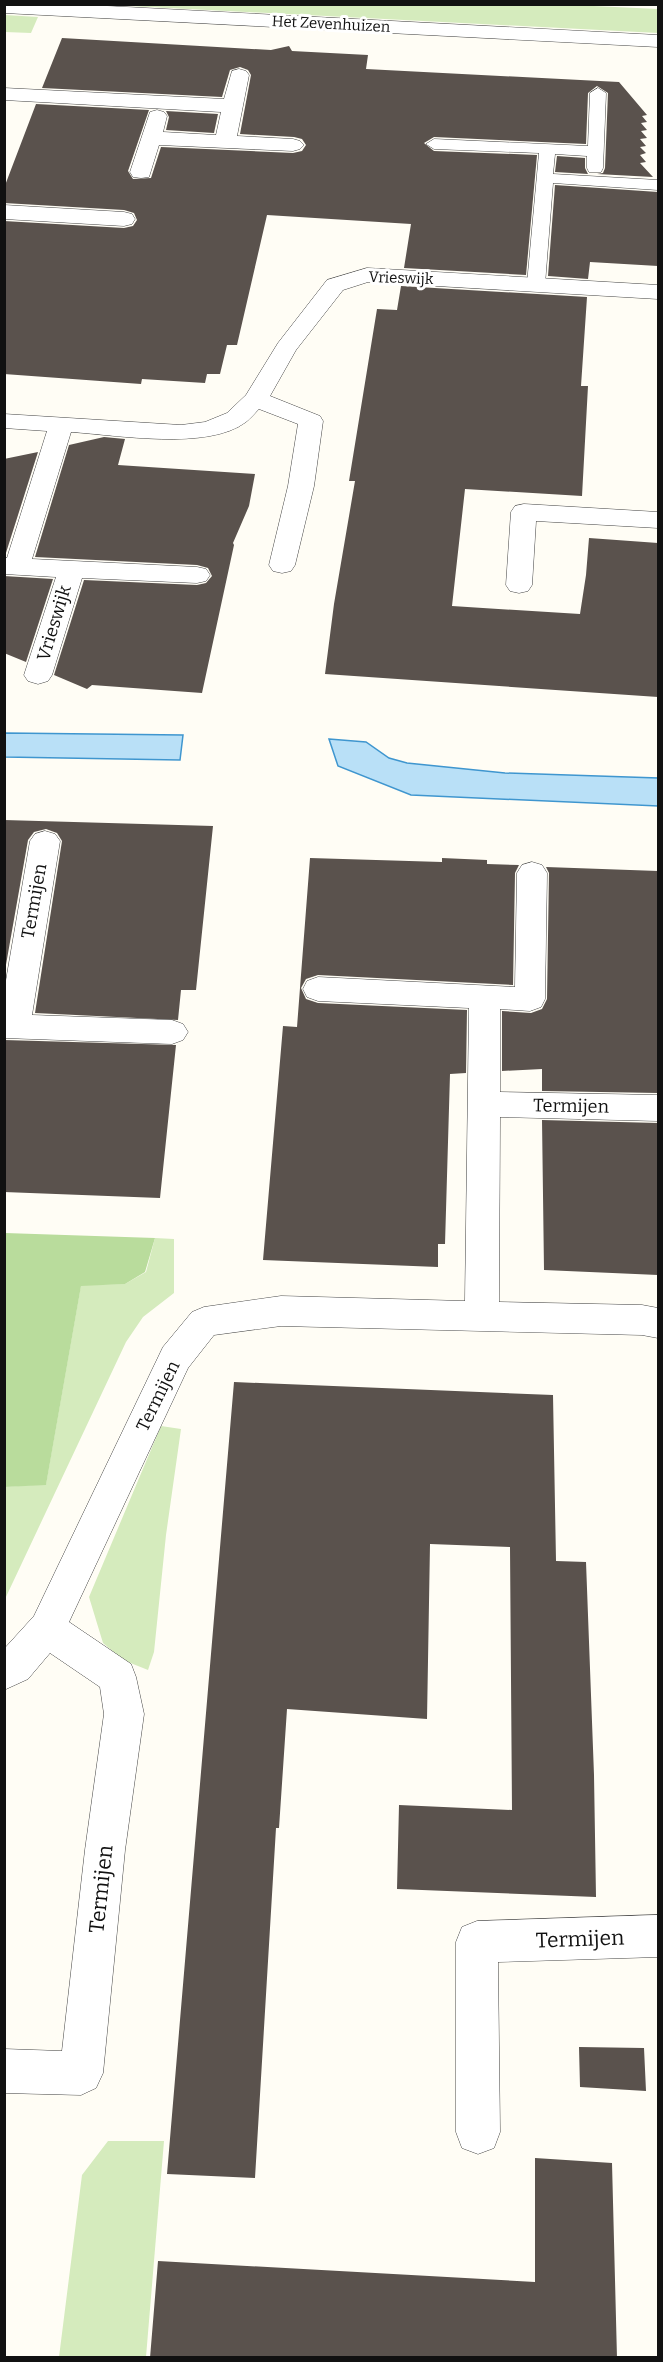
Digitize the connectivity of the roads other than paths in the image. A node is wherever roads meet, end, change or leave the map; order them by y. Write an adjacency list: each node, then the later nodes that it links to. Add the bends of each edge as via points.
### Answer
1 (4, 7): 2 (street, Het Zevenhuizen)
2 (658, 41)
3 (239, 75): 7 (street)
4 (598, 93): 13 (lane)
5 (4, 94): 6 (street)
6 (161, 103): 7 (street); 8 (street)
7 (233, 106): 9 (street)
8 (151, 138): 9 (street); 14 (street)
9 (225, 142): 11 (street)
10 (434, 144): 12 (lane)
11 (293, 145)
12 (547, 150): 13 (lane); 15 (lane)
13 (595, 151): 16 (lane)
14 (141, 172)
15 (545, 178): 16 (lane); 20 (lane)
16 (594, 180): 17 (lane)
17 (658, 185)
18 (4, 212): 19 (street)
19 (124, 219)
20 (536, 284): 21 (street, Vrieswijk); 22 (street, Vrieswijk, via 367,275 335,285 286,348)
21 (658, 292)
22 (256, 399): 24 (street, Vrieswijk, via 236,418 210,429 181,432); 26 (street, via 311,422)
23 (4, 421): 24 (street, Vrieswijk)
24 (61, 424): 27 (street, Vrieswijk)
25 (658, 520): 30 (street, via 524,512)
26 (282, 565)
27 (11, 566): 28 (street, Vrieswijk)
28 (71, 570): 29 (street, Vrieswijk); 31 (street, Vrieswijk)
29 (197, 575)
30 (519, 585)
31 (38, 675)
32 (45, 841): 34 (street, Termijen)
33 (532, 873): 36 (street, via 531,999)
34 (14, 961): 37 (street, Termijen)
35 (318, 989): 36 (street)
36 (485, 997): 39 (street)
37 (9, 1026): 38 (street, Termijen)
38 (172, 1032)
39 (483, 1104): 40 (street, Termijen); 41 (street)
40 (658, 1108)
41 (482, 1316): 42 (street, Termijen); 43 (street, Termijen, via 281,1311 204,1322 175,1358)
42 (658, 1323)
43 (47, 1629): 44 (street, Termijen); 46 (street, Termijen, via 117,1677 124,1714 81,2073)
44 (4, 1672)
45 (658, 1936): 47 (street, Termijen, via 477,1942)
46 (4, 2071)
47 (478, 2132)

